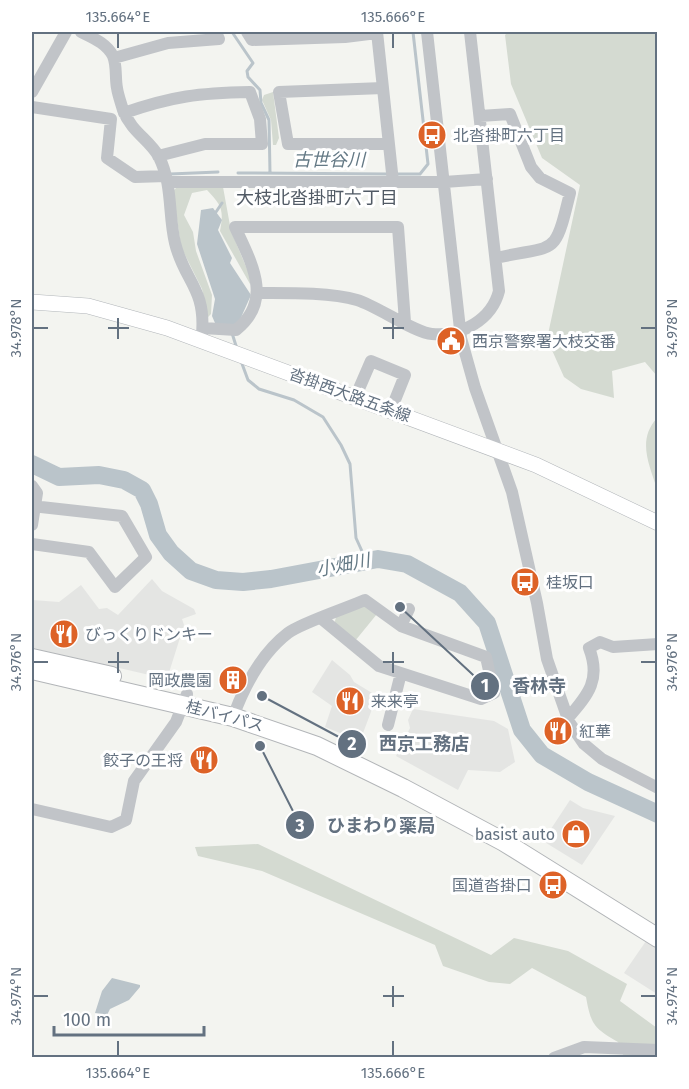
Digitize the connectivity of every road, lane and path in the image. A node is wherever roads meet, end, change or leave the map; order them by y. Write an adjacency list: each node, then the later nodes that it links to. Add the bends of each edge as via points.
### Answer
1 (66, 32): 10 (street)
2 (81, 32): 8 (street, via 102,43)
3 (216, 32): 8 (street, via 219,39 168,43)
4 (247, 32): 5 (street, via 252,40 345,38)
5 (377, 32): 9 (street)
6 (427, 32): 19 (street)
7 (470, 32): 13 (street)
8 (114, 58): 12 (street)
9 (383, 88): 14 (street); 14 (street, via 279,92 288,144)
10 (32, 92)
11 (32, 106): 17 (street, via 111,119 107,158 135,177)
12 (124, 113): 15 (street, via 133,130); 15 (street, via 167,98 250,92 260,119 262,144 205,144)
13 (480, 116): 18 (street); 20 (street, via 510,114 531,167 540,178 570,193 558,238 546,250)
14 (389, 144): 16 (street)
15 (158, 156): 17 (street)
16 (392, 176): 17 (street); 19 (street)
17 (167, 179): 25 (street, via 175,242 201,302)
18 (487, 179): 19 (street); 20 (street)
19 (444, 182): 24 (street)
20 (496, 258): 24 (street, via 496,304 484,320)
21 (256, 293): 23 (street, via 357,300); 23 (street, via 253,267 235,227 398,227); 25 (street, via 252,312 236,330)
22 (32, 302): 25 (main road, 沓掛西大路五条線, via 88,306)
23 (405, 322): 24 (street, via 432,334)
24 (460, 330): 28 (street, via 475,388)
25 (202, 334): 26 (main road, 沓掛西大路五条線)
26 (355, 398): 27 (main road, 沓掛西大路五条線); 27 (street, via 371,361 405,375)
27 (391, 410): 28 (main road, 沓掛西大路五条線)
28 (498, 450): 31 (main road, 沓掛西大路五条線); 43 (street, via 520,526 547,659)
29 (32, 486): 30 (street, via 37,493)
30 (33, 507): 32 (street); 33 (street, via 122,516 146,557 115,587 89,552)
31 (657, 523)
32 (32, 525)
33 (32, 544)
34 (409, 609): 36 (street)
35 (322, 619): 36 (street, via 365,600); 40 (street, via 379,666); 42 (street, via 289,632 267,654 248,682)
36 (401, 626): 40 (street, via 486,657 494,693 481,699)
37 (657, 644): 43 (street, via 612,647 600,642 585,643 596,665 596,676)
38 (32, 658): 41 (highway, 桂バイパス)
39 (32, 670): 41 (highway, 桂バイパス)
40 (401, 672): 44 (street)
41 (185, 699): 42 (highway, 桂バイパス); 46 (street, via 176,722 134,781 126,820 111,827)
42 (236, 711): 47 (highway, 桂バイパス, via 321,736 408,778 509,832); 48 (highway, 桂バイパス, via 403,788 504,842)
43 (568, 718): 45 (street, via 584,744 603,759)
44 (388, 725)
45 (657, 788)
46 (32, 809)
47 (657, 924)
48 (657, 938)
49 (657, 1050): 50 (street)
50 (596, 1052): 51 (street, via 584,1047)
51 (554, 1058)

